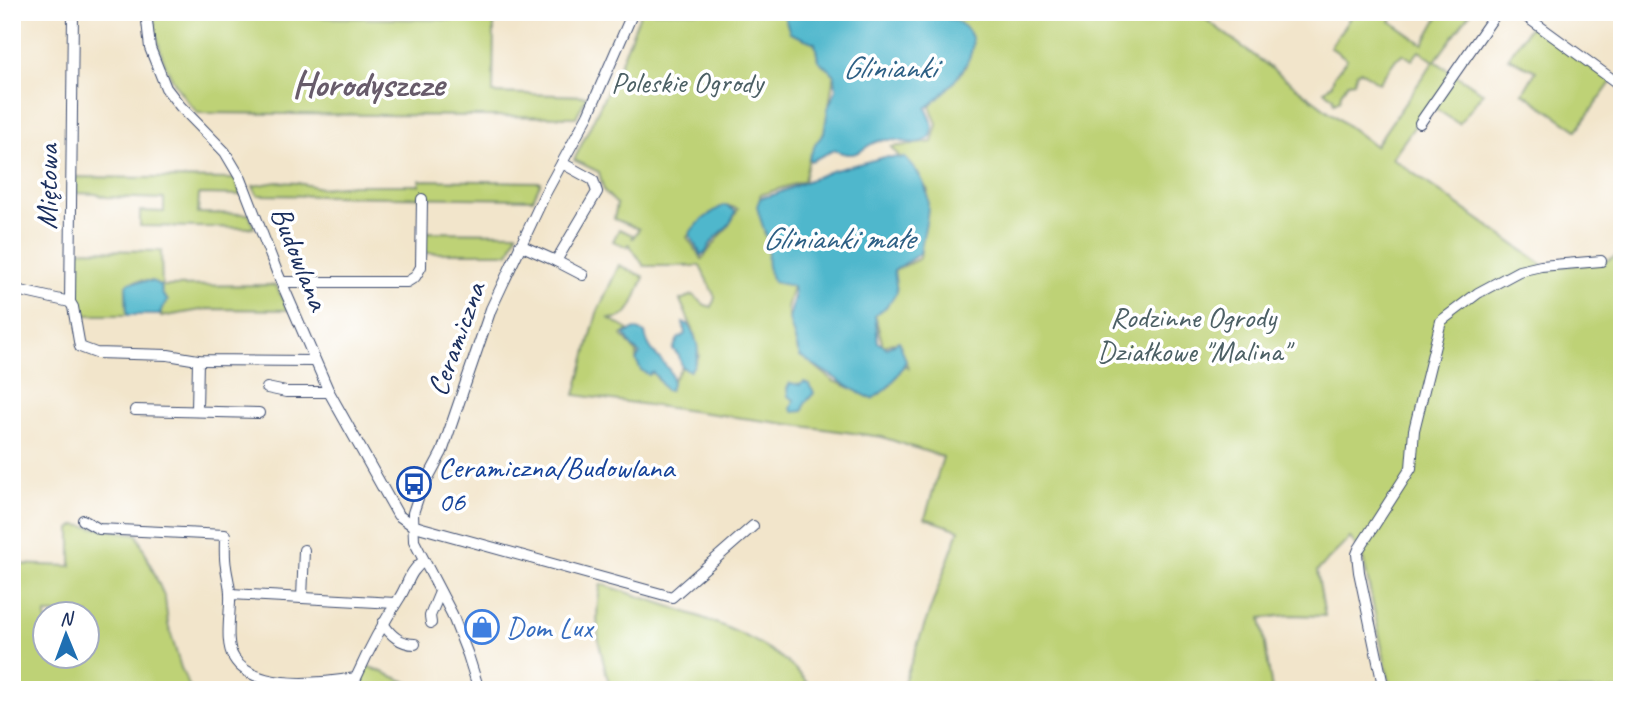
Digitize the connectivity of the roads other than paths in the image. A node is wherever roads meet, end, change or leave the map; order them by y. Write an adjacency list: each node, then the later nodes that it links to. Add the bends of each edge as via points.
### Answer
1 (74, 12): 16 (street, Miętowa)
2 (145, 12): 14 (street, Budowlana, via 158,73 180,106 234,166)
3 (633, 12): 8 (street, Ceramiczna)
4 (1497, 12): 7 (street)
5 (1520, 12): 6 (street)
6 (1620, 85)
7 (1420, 123)
8 (562, 163): 10 (street, Ceramiczna); 11 (street, via 593,180 597,192)
9 (422, 199): 14 (street, via 421,267 407,282)
10 (520, 246): 11 (street); 25 (street, Ceramiczna, via 488,316 442,452 415,504)
11 (556, 261): 13 (street)
12 (1601, 261): 37 (street, via 1519,271 1478,293 1441,321 1414,430 1411,468 1357,554)
13 (583, 275)
14 (282, 282): 18 (street, Budowlana)
15 (12, 289): 16 (street)
16 (70, 302): 17 (street, Miętowa, via 80,348)
17 (198, 360): 18 (street); 22 (street)
18 (315, 361): 20 (street, Budowlana)
19 (267, 388): 20 (street)
20 (329, 391): 25 (street, Budowlana, via 386,496 398,515)
21 (135, 410): 22 (street)
22 (197, 410): 23 (street)
23 (259, 413)
24 (83, 520): 30 (street, via 99,529 225,535)
25 (412, 525): 26 (street, via 673,597); 28 (street)
26 (753, 526)
27 (304, 550): 31 (street)
28 (424, 561): 29 (street); 32 (street)
29 (440, 592): 34 (street, via 429,616); 36 (street)
30 (230, 594): 31 (street); 33 (street, via 232,657 255,676 292,683 356,678)
31 (302, 598): 32 (street)
32 (395, 603): 33 (street)
33 (383, 623): 35 (street, via 395,638)
34 (431, 623)
35 (415, 644)
36 (478, 690)
37 (1384, 690)

